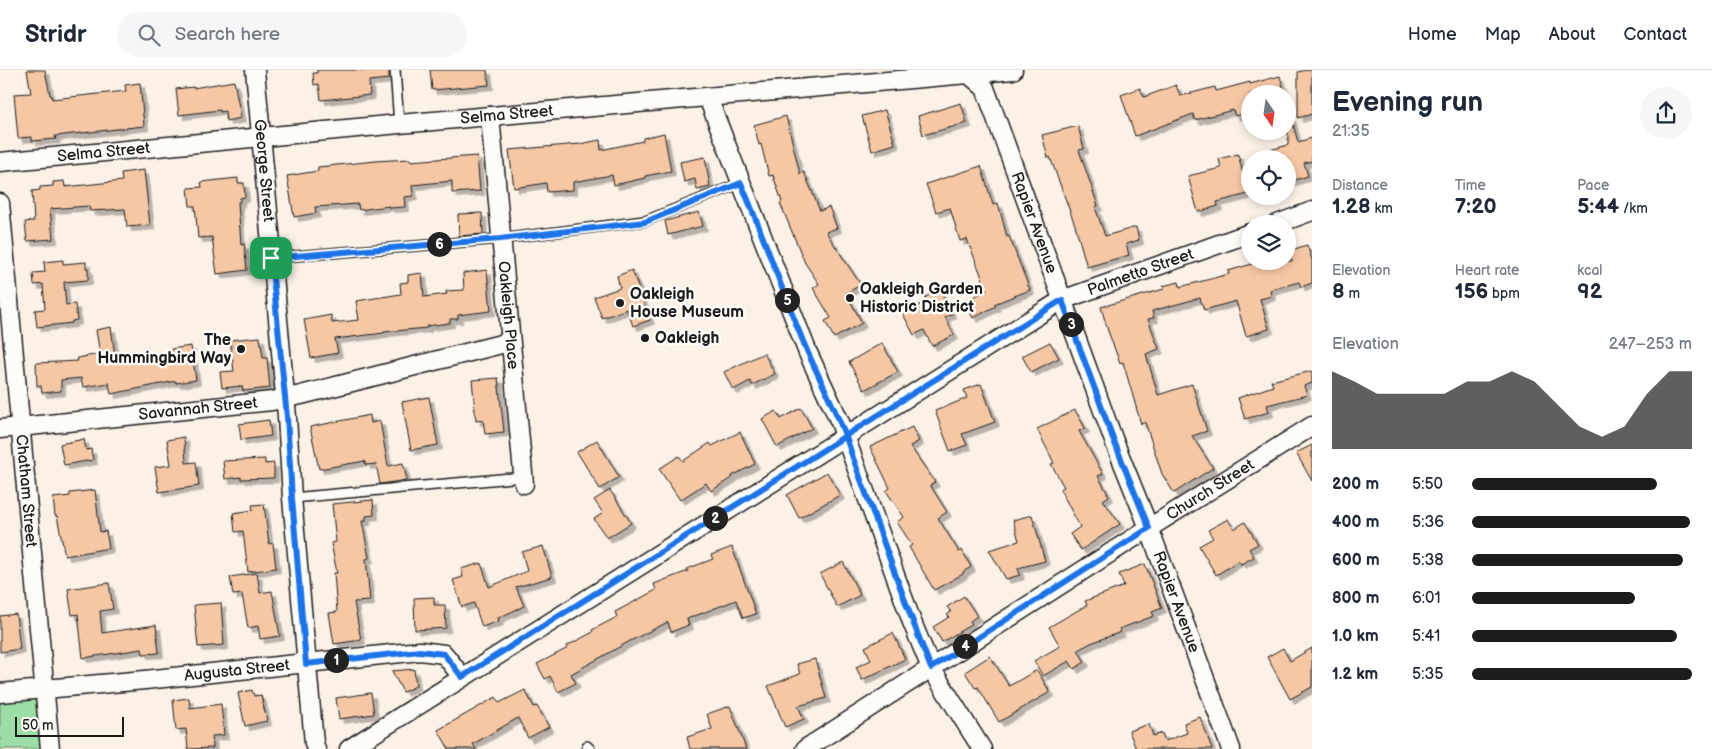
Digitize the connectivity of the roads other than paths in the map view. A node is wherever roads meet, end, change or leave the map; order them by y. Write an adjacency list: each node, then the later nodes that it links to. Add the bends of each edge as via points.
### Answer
1 (255, 70): 8 (street, George Street)
2 (395, 70): 7 (lane)
3 (1013, 70): 4 (street, Selma Street)
4 (966, 72): 5 (street, Selma Street); 17 (street, Rapier Avenue, via 985,88)
5 (708, 98): 6 (street, Selma Street); 10 (street)
6 (490, 116): 7 (street, Selma Street); 15 (street, Oakleigh Place)
7 (399, 124): 8 (street, Selma Street)
8 (261, 137): 9 (street, Selma Street); 16 (street, George Street)
9 (0, 162)
10 (741, 183): 15 (lane, via 645,222); 23 (street, via 808,353)
11 (0, 203): 21 (street, Chatham Street)
12 (1312, 211): 13 (street)
13 (1296, 217)
14 (1241, 236): 17 (street, Palmetto Street)
15 (500, 239): 16 (lane); 18 (street, Oakleigh Place)
16 (271, 258): 19 (street, George Street)
17 (1062, 300): 23 (street, Palmetto Street); 26 (street, Rapier Avenue)
18 (509, 342): 19 (street, Savannah Street); 24 (street, Oakleigh Place)
19 (285, 398): 21 (street, Savannah Street); 25 (street, George Street)
20 (1312, 426): 26 (street, Church Street)
21 (21, 427): 22 (street, Savannah Street); 30 (street, Chatham Street)
22 (0, 429)
23 (845, 436): 28 (street); 29 (street, Palmetto Street)
24 (523, 481): 25 (lane)
25 (292, 498): 27 (street, George Street)
26 (1149, 528): 28 (street, Church Street); 37 (street, Rapier Avenue)
27 (306, 664): 29 (street, Augusta Street, via 420,651 444,654); 30 (street, Augusta Street); 33 (street, George Street)
28 (931, 668): 35 (street, Church Street); 36 (street)
29 (462, 677): 34 (street, Palmetto Street)
30 (44, 689): 31 (street, Augusta Street); 32 (street, Chatham Street)
31 (0, 693)
32 (50, 749)
33 (316, 749)
34 (349, 749)
35 (805, 749)
36 (982, 749)
37 (1231, 749)

